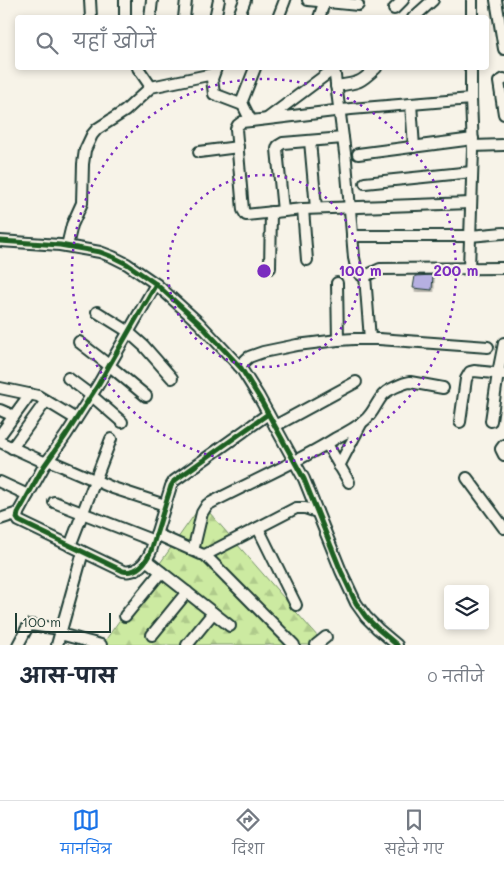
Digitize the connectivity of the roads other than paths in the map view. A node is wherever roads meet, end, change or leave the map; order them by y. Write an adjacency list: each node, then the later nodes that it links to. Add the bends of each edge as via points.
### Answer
1 (90, 0): 17 (street)
2 (125, 0): 18 (street)
3 (152, 0): 19 (street)
4 (186, 0): 20 (street)
5 (219, 0): 21 (street)
6 (245, 0): 22 (street)
7 (285, 0): 23 (street)
8 (308, 0): 13 (street)
9 (403, 0): 16 (street)
10 (433, 0): 25 (street)
11 (472, 0): 26 (street)
12 (496, 0): 27 (street)
13 (325, 1): 14 (street); 24 (street)
14 (340, 2): 15 (street)
15 (358, 5)
16 (394, 8)
17 (91, 15)
18 (125, 15)
19 (150, 15)
20 (184, 15)
21 (216, 15)
22 (239, 15)
23 (279, 15)
24 (320, 15)
25 (416, 15)
26 (472, 15)
27 (504, 49)
28 (139, 70): 37 (street)
29 (254, 70): 40 (street, via 242,98)
30 (331, 70): 43 (street)
31 (334, 70): 36 (street)
32 (374, 70): 36 (street, via 358,83)
33 (472, 70): 38 (street)
34 (211, 71): 37 (street); 40 (street, via 214,94)
35 (504, 79): 42 (street, via 499,82)
36 (336, 86): 41 (street)
37 (151, 87): 65 (street, via 92,135 84,157 82,203 69,231)
38 (471, 99): 39 (street); 47 (street)
39 (411, 104): 41 (street); 50 (street)
40 (243, 105): 44 (street)
41 (339, 110): 43 (street); 45 (street)
42 (504, 114)
43 (268, 119): 44 (street)
44 (252, 121): 49 (street, via 238,125)
45 (343, 138): 46 (street); 56 (street)
46 (310, 141): 57 (street); 59 (street, via 278,146)
47 (473, 143): 48 (street); 50 (street); 53 (street)
48 (504, 145)
49 (238, 147): 51 (street); 60 (street, via 244,213)
50 (414, 147): 52 (street)
51 (199, 152)
52 (358, 154)
53 (472, 172): 54 (street); 55 (street)
54 (365, 183)
55 (471, 203): 56 (street); 63 (street)
56 (350, 207): 57 (street); 62 (street)
57 (316, 208): 58 (street)
58 (303, 209): 59 (street); 66 (street)
59 (283, 211): 60 (street)
60 (270, 212): 67 (street)
61 (504, 232): 63 (street)
62 (352, 236): 63 (street); 70 (street, via 357,270)
63 (470, 236): 68 (street)
64 (0, 241): 65 (street)
65 (67, 246): 72 (street, via 100,252 127,264)
66 (307, 260)
67 (270, 268)
68 (469, 268): 69 (street); 70 (street, via 380,268)
69 (504, 268)
70 (364, 276): 75 (street)
71 (337, 283): 76 (street)
72 (156, 284): 74 (street); 81 (street)
73 (98, 312): 74 (street)
74 (129, 333): 80 (street); 84 (street)
75 (370, 339): 76 (street); 79 (street)
76 (338, 340): 81 (street, via 263,352 249,357)
77 (79, 342): 80 (street)
78 (504, 344): 82 (street)
79 (488, 347)
80 (110, 366): 89 (street); 90 (street)
81 (239, 366): 93 (street)
82 (501, 373): 96 (street); 98 (street, via 474,371 467,375)
83 (68, 378): 89 (street)
84 (172, 378)
85 (356, 382): 100 (street)
86 (0, 388): 88 (street)
87 (443, 388): 99 (street, via 406,383 384,394)
88 (30, 394): 91 (street); 94 (street)
89 (92, 396): 95 (street); 97 (street)
90 (146, 396)
91 (46, 401): 95 (street); 106 (street)
92 (0, 410): 94 (street)
93 (268, 414): 100 (street); 117 (street, via 179,476 171,486)
94 (14, 416): 101 (street)
95 (76, 420): 108 (street)
96 (491, 421)
97 (122, 422)
98 (460, 422)
99 (362, 423): 104 (street); 110 (street)
100 (275, 426): 109 (street)
101 (0, 435)
102 (112, 439): 112 (street)
103 (0, 442): 106 (street)
104 (327, 444): 109 (street); 110 (street)
105 (504, 445): 107 (street, via 501,449)
106 (12, 448): 108 (street)
107 (504, 455)
108 (47, 462): 112 (street); 115 (street)
109 (295, 462): 119 (street); 126 (street, via 208,505 202,514)
110 (339, 466): 114 (street)
111 (467, 478): 123 (street)
112 (95, 480): 117 (street); 118 (street)
113 (0, 482): 115 (street)
114 (348, 482)
115 (28, 495): 120 (street)
116 (54, 502): 118 (street)
117 (165, 505): 124 (street)
118 (83, 512): 124 (street); 125 (street)
119 (317, 512): 122 (street, via 296,508); 145 (street, via 356,603 366,617)
120 (18, 513): 121 (street); 125 (street, via 19,521)
121 (0, 519)
122 (258, 528): 128 (street); 132 (street)
123 (504, 528)
124 (155, 537): 126 (street); 129 (street)
125 (70, 546): 127 (street)
126 (193, 551): 128 (street)
127 (83, 552): 129 (street, via 128,572 138,569); 136 (street)
128 (206, 555): 143 (street)
129 (146, 560): 130 (street)
130 (161, 572): 131 (street); 134 (street)
131 (187, 592): 133 (street); 137 (street)
132 (296, 605)
133 (213, 613): 135 (street); 142 (street)
134 (124, 616)
135 (230, 626)
136 (60, 632): 139 (street, via 30,625); 140 (street); 141 (street)
137 (152, 635)
138 (326, 637): 144 (street)
139 (18, 645)
140 (57, 645)
141 (101, 645)
142 (187, 645)
143 (294, 645)
144 (316, 645)
145 (397, 645)

